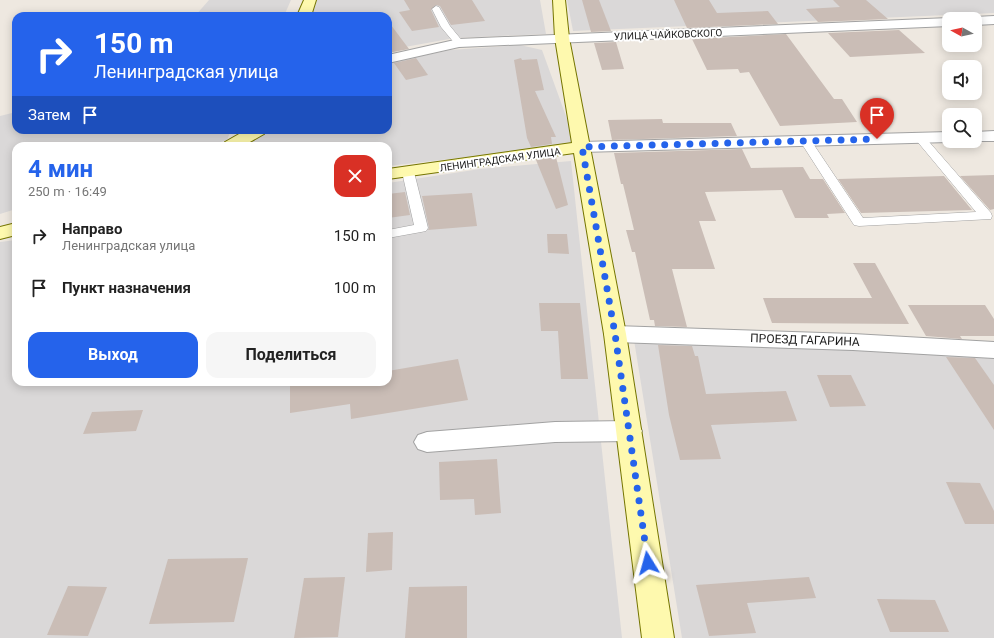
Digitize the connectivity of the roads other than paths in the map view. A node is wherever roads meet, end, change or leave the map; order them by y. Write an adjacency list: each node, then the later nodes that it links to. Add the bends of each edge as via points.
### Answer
1 (310, 0): 4 (main road)
2 (559, 0): 8 (main road)
3 (436, 9): 9 (lane)
4 (306, 12)
5 (982, 20): 6 (street)
6 (994, 20)
7 (942, 22): 8 (street, УЛИЦА ЧАЙКОВСКОГО)
8 (562, 38): 9 (street, УЛИЦА ЧАЙКОВСКОГО); 18 (main road)
9 (459, 43): 10 (street, УЛИЦА ЧАЙКОВСКОГО)
10 (392, 58)
11 (251, 134): 17 (main road)
12 (982, 136): 13 (street)
13 (994, 136)
14 (942, 137): 15 (street, ЛЕНИНГРАДСКАЯ УЛИЦА)
15 (920, 138): 16 (street, ЛЕНИНГРАДСКАЯ УЛИЦА); 16 (lane, via 986,216 859,222)
16 (806, 141): 18 (street, ЛЕНИНГРАДСКАЯ УЛИЦА)
17 (238, 142)
18 (582, 147): 19 (main road, ЛЕНИНГРАДСКАЯ УЛИЦА); 24 (main road)
19 (408, 172): 20 (main road, ЛЕНИНГРАДСКАЯ УЛИЦА); 23 (lane, via 421,228)
20 (392, 174)
21 (12, 230): 22 (main road)
22 (0, 232)
23 (392, 233)
24 (615, 334): 25 (street, ПРОЕЗД ГАГАРИНА, via 853,342); 26 (main road)
25 (994, 350)
26 (629, 431): 27 (street, via 555,432); 28 (main road)
27 (426, 442)
28 (658, 638)

